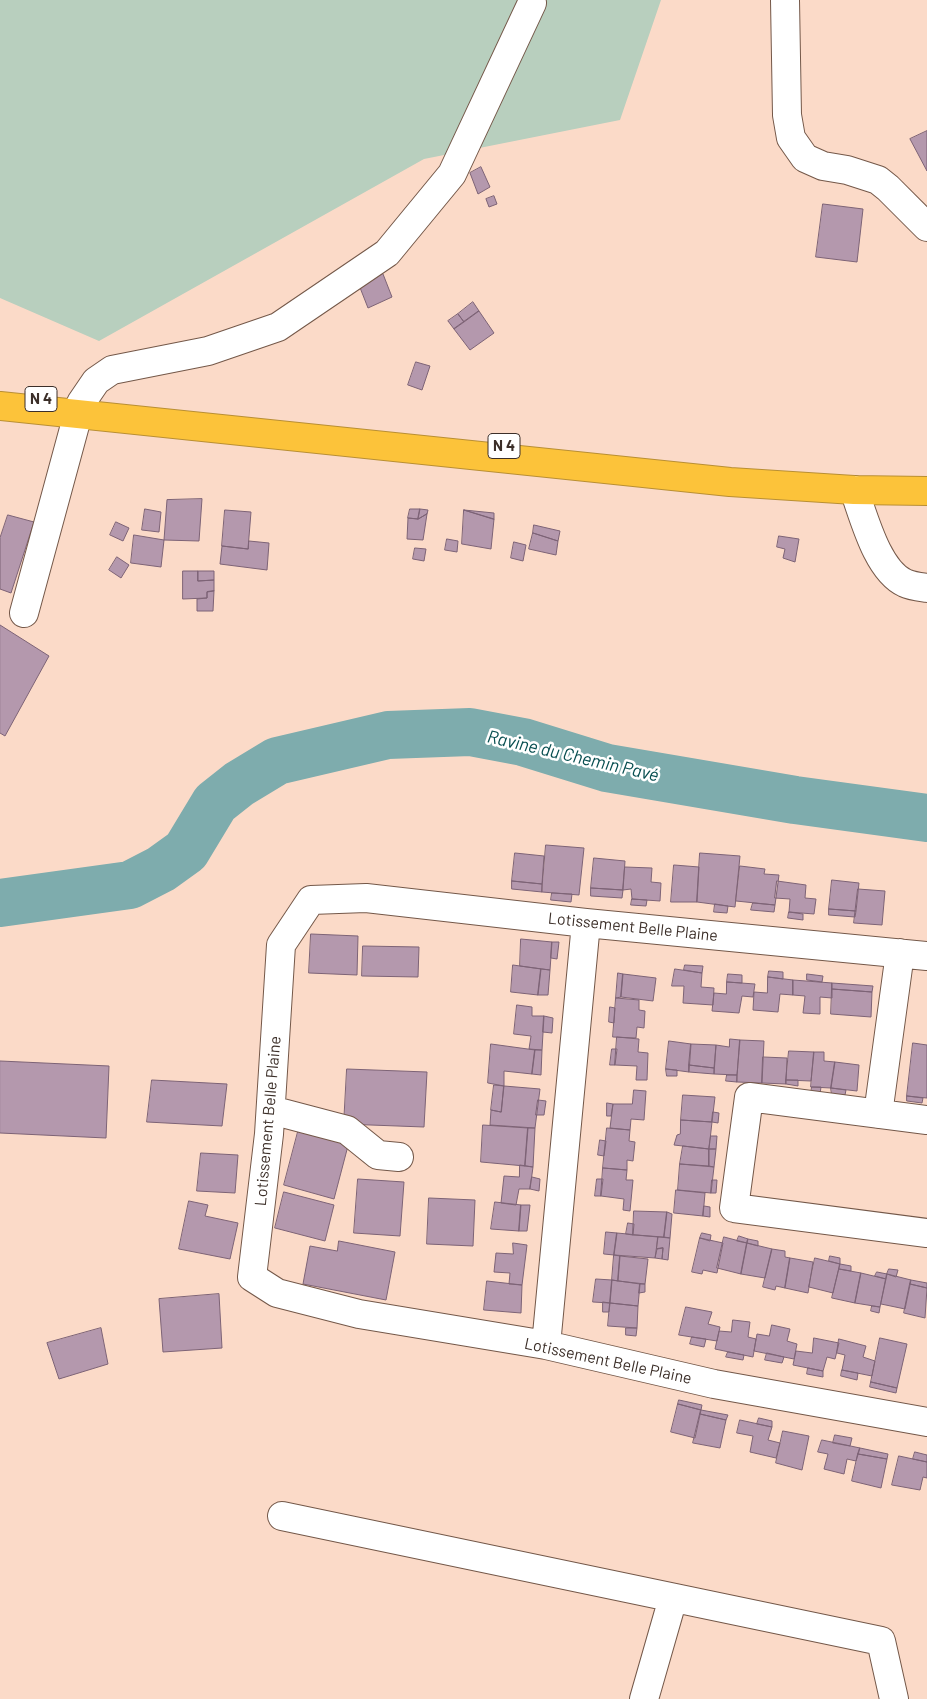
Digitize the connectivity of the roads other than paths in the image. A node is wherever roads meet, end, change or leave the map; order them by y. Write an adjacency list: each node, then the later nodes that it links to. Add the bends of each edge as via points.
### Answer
1 (785, 0): 3 (street, via 787,115 791,138 805,158 878,180)
2 (532, 3): 6 (street, via 452,174 387,253 278,327 208,351 112,370 96,382)
3 (927, 227)
4 (0, 395): 6 (highway, N 4)
5 (0, 406): 6 (highway, N 4)
6 (80, 408): 7 (highway, N 4, via 724,468); 8 (highway, N 4, via 730,482); 11 (street)
7 (927, 479)
8 (854, 490): 9 (highway, N 4); 10 (street, via 872,540 887,569 904,583)
9 (927, 491)
10 (927, 588)
11 (24, 613)
12 (586, 923): 13 (street, Lotissement Belle Plaine); 15 (street, Lotissement Belle Plaine, via 366,898 311,900 281,945); 20 (street)
13 (900, 953): 14 (street, Lotissement Belle Plaine); 16 (street)
14 (927, 956)
15 (271, 1110): 18 (street, via 348,1130 378,1155); 20 (street, Lotissement Belle Plaine, via 252,1277 277,1294 359,1314)
16 (878, 1114): 17 (street); 19 (street, via 749,1097 734,1208)
17 (927, 1120)
18 (399, 1157)
19 (927, 1233)
20 (546, 1345): 21 (street, Lotissement Belle Plaine, via 714,1384)
21 (927, 1422)
22 (282, 1516): 23 (street)
23 (673, 1598): 24 (street); 25 (street, via 881,1641)
24 (644, 1699)
25 (894, 1699)

